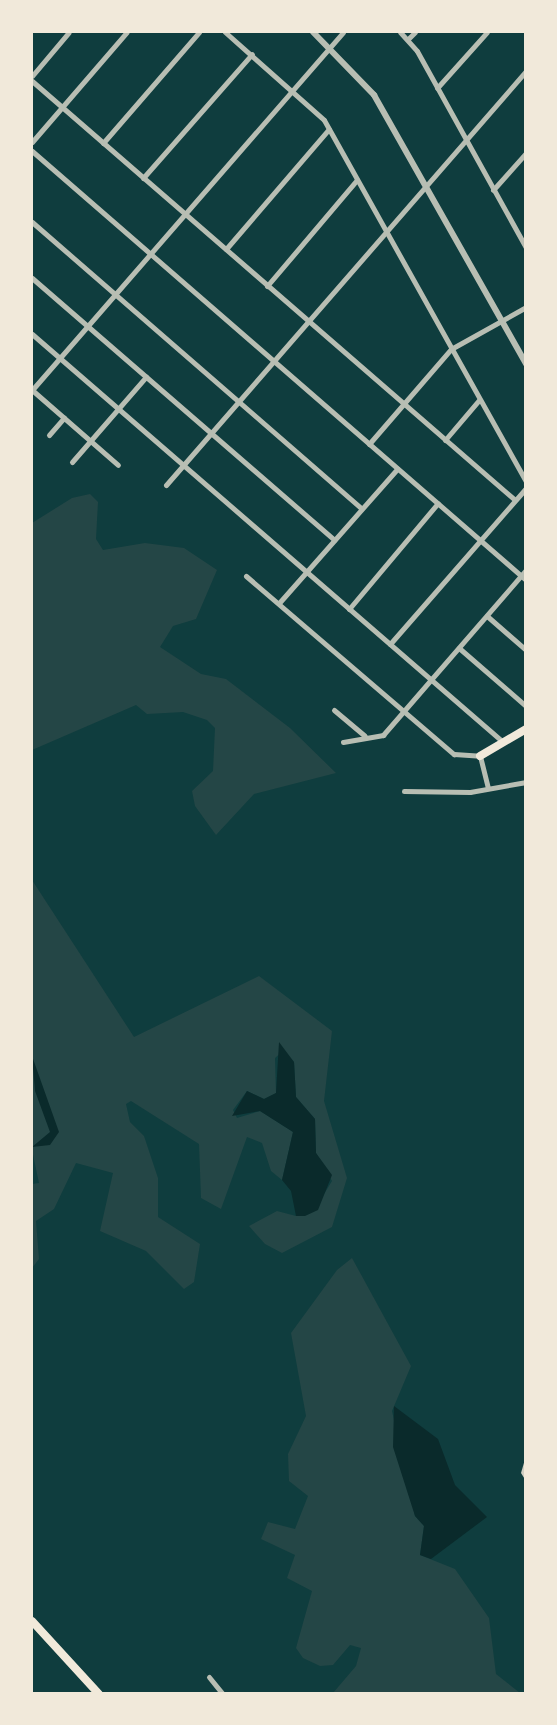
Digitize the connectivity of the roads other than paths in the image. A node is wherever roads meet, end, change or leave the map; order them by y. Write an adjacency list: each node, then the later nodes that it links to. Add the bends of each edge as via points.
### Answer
1 (69, 32): 13 (street)
2 (127, 32): 18 (street)
3 (199, 32): 22 (street)
4 (225, 32): 12 (street)
5 (313, 32): 11 (street)
6 (343, 32): 11 (street)
7 (400, 32): 10 (street)
8 (415, 32): 10 (street)
9 (487, 32): 16 (street)
10 (408, 39): 16 (street)
11 (330, 46): 17 (street); 27 (street, via 374,95)
12 (252, 54): 17 (street); 25 (street)
13 (32, 76)
14 (524, 76): 20 (street)
15 (32, 81): 18 (street)
16 (437, 88): 20 (street)
17 (293, 90): 19 (street); 29 (street)
18 (61, 107): 21 (street); 22 (street)
19 (329, 129): 26 (street); 34 (street)
20 (466, 140): 27 (street); 28 (street)
21 (32, 142)
22 (103, 143): 25 (street)
23 (32, 151): 35 (street)
24 (525, 153): 28 (street)
25 (143, 178): 29 (street)
26 (357, 180): 31 (street); 37 (street)
27 (426, 185): 31 (street); 41 (street)
28 (493, 190): 32 (street)
29 (185, 214): 34 (street); 35 (street)
30 (32, 222): 38 (street)
31 (386, 231): 40 (street); 44 (street)
32 (523, 238): 33 (street)
33 (525, 248)
34 (226, 249): 37 (street)
35 (150, 254): 38 (street); 46 (street)
36 (32, 278): 42 (street)
37 (267, 286): 40 (street)
38 (115, 294): 42 (street); 51 (street)
39 (525, 307): 41 (street)
40 (308, 321): 46 (street); 52 (street)
41 (502, 321): 44 (street); 47 (street)
42 (87, 326): 45 (street); 48 (street)
43 (32, 334): 45 (street)
44 (451, 349): 50 (street); 52 (street)
45 (59, 357): 49 (street); 53 (street)
46 (273, 361): 51 (street); 59 (street)
47 (525, 364)
48 (146, 376): 53 (street); 55 (street)
49 (32, 390): 54 (street)
50 (479, 400): 57 (street); 64 (street)
51 (238, 401): 55 (street); 69 (street)
52 (404, 405): 57 (street); 59 (street)
53 (118, 409): 58 (street); 61 (street)
54 (64, 418): 56 (street); 58 (street)
55 (210, 432): 61 (street); 70 (street)
56 (49, 435)
57 (445, 440): 67 (street)
58 (90, 441): 60 (street); 62 (street)
59 (369, 444): 63 (street)
60 (72, 462)
61 (183, 464): 65 (street); 73 (street)
62 (118, 465)
63 (397, 468): 68 (street); 69 (street)
64 (525, 482)
65 (166, 485)
66 (525, 488): 67 (street)
67 (514, 500): 71 (street)
68 (438, 504): 71 (street); 77 (street)
69 (361, 508): 70 (street)
70 (334, 540): 73 (street)
71 (480, 540): 75 (street); 79 (street)
72 (525, 570): 75 (street)
73 (306, 571): 76 (street); 77 (street)
74 (246, 576): 76 (street)
75 (523, 578): 78 (street)
76 (279, 603): 85 (street)
77 (349, 609): 79 (street)
78 (487, 616): 80 (street); 81 (street)
79 (390, 644): 82 (street)
80 (459, 648): 82 (street); 83 (street)
81 (525, 650)
82 (431, 679): 85 (street); 89 (street)
83 (525, 706)
84 (334, 710): 87 (street)
85 (404, 712): 87 (street, via 383,735); 90 (street, via 454,754)
86 (525, 729): 89 (main road)
87 (365, 736): 88 (street)
88 (343, 742)
89 (503, 742): 90 (main road)
90 (480, 756): 92 (street)
91 (525, 782): 92 (street)
92 (488, 787): 93 (street)
93 (404, 791)
94 (525, 1137): 95 (street)
95 (525, 1154)
96 (32, 1621): 98 (main road)
97 (209, 1677): 99 (street)
98 (99, 1694)
99 (223, 1694)

